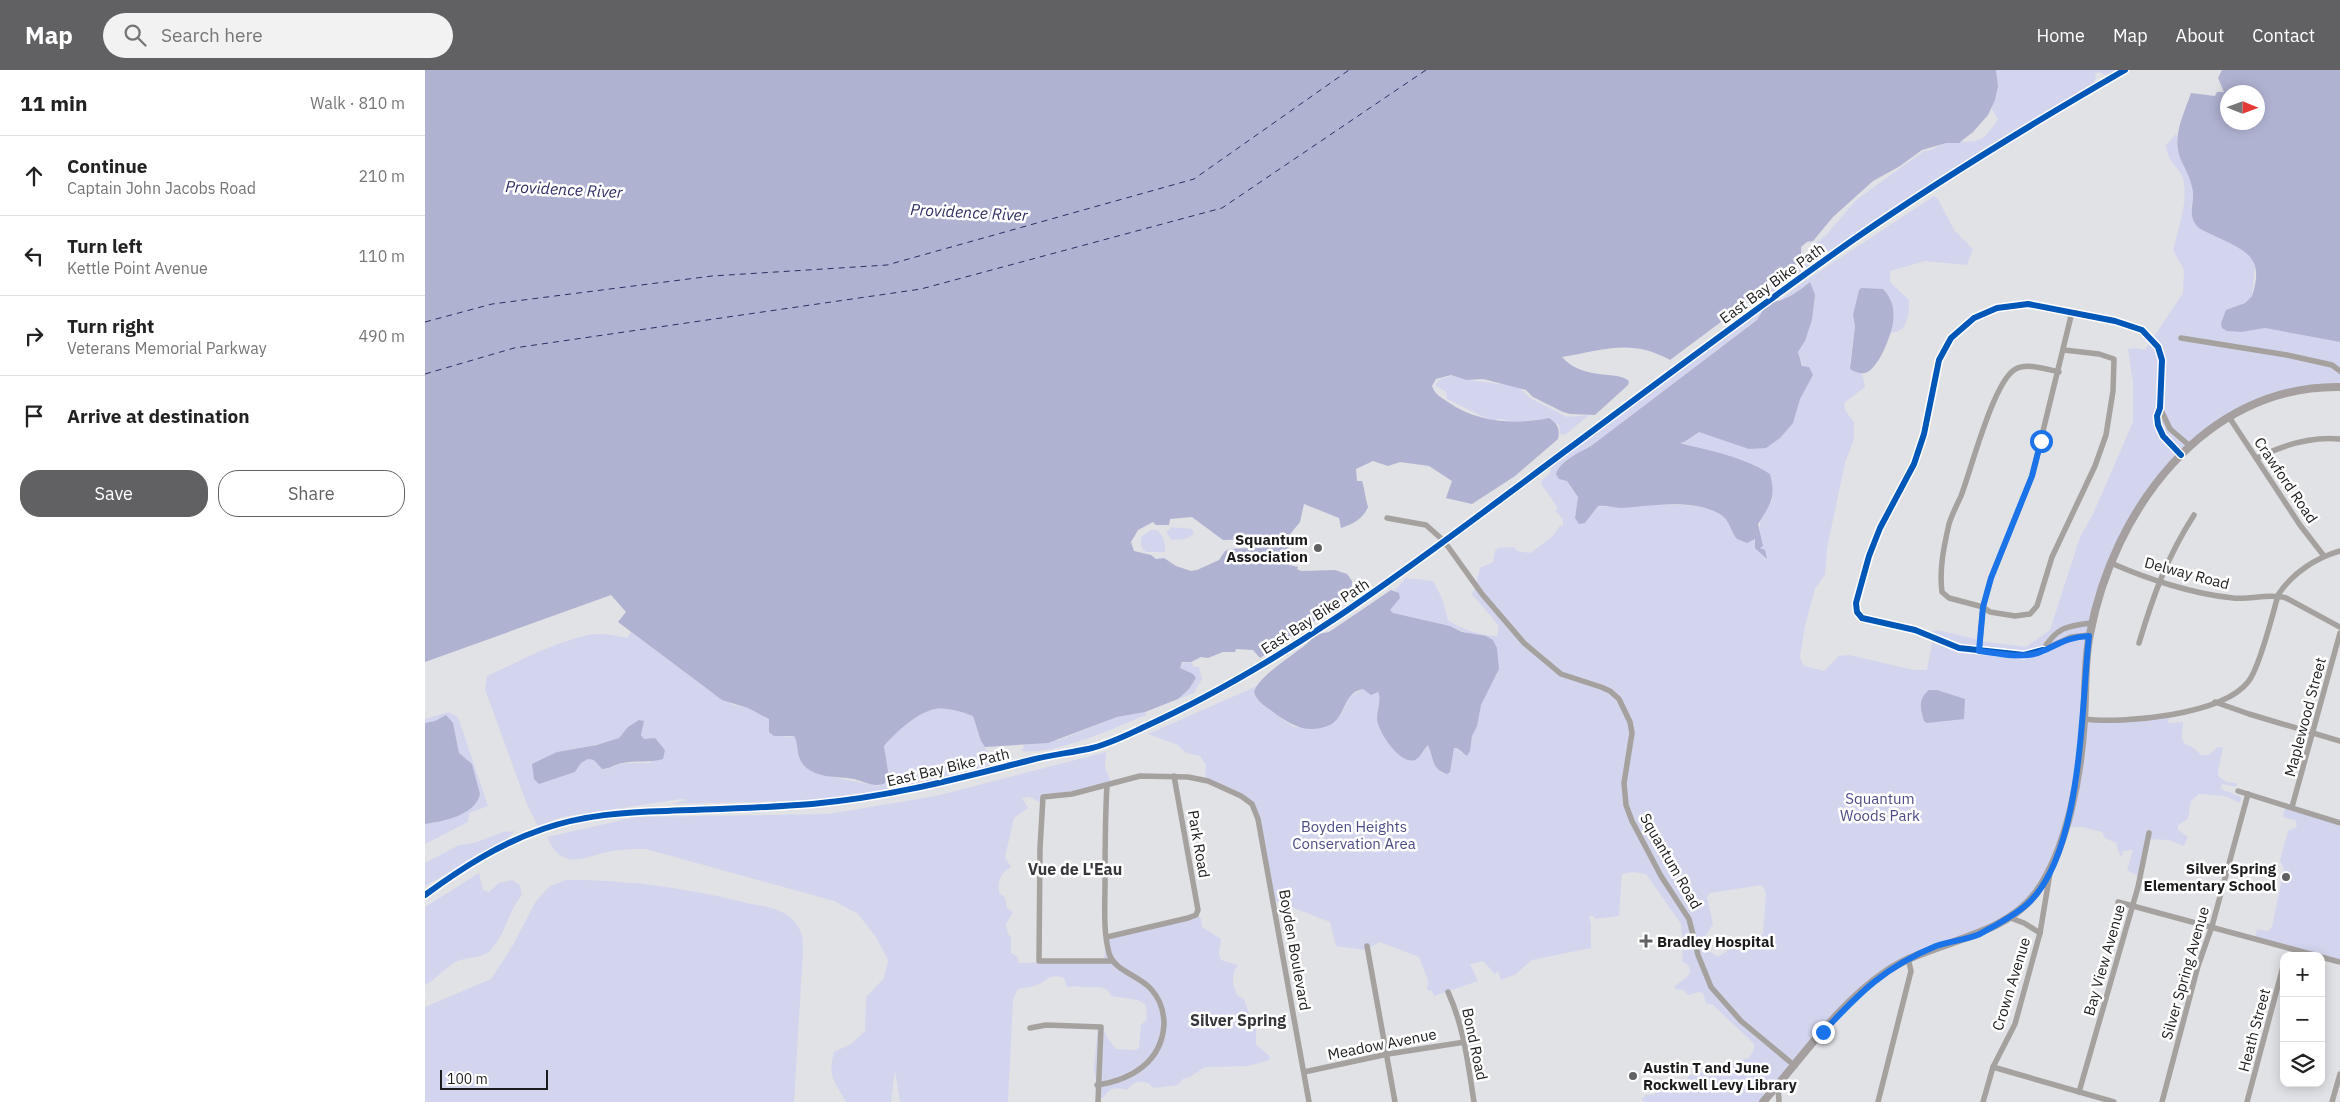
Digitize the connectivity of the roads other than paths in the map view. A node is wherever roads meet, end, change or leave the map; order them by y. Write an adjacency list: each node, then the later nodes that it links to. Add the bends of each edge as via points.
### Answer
1 (2072, 312): 3 (street); 7 (street, via 2134,326 2152,339 2163,364); 27 (street, via 2022,304 1997,308 1974,318 1951,338 1939,360 1917,456 1880,528 1856,603 1862,618 1915,630 1959,648)
2 (2181, 338): 4 (street, via 2287,355 2332,365)
3 (2064, 350): 5 (street); 20 (street, via 2114,359 2106,435 2095,466 2063,530 2037,606 2030,614 2015,616 1990,612)
4 (2340, 370)
5 (2059, 372): 20 (street, via 2032,476 1991,578); 20 (street, via 2026,366 2004,379 1950,521 1941,564 1942,592 1949,598)
6 (2340, 387): 8 (main road, via 2283,392)
7 (2160, 408): 10 (street, via 2170,429); 11 (street, via 2157,416 2159,429)
8 (2229, 417): 10 (main road); 12 (street, Crawford Road)
9 (2340, 439): 12 (street, via 2315,438)
10 (2190, 446): 11 (main road)
11 (2181, 454): 17 (main road, via 2149,494)
12 (2257, 458): 16 (street, Crawford Road)
13 (2195, 515): 18 (street, via 2179,538)
14 (1387, 518): 59 (street, Squantum Road, via 1425,526 1444,541 1481,594 1524,643 1561,674 1611,691 1619,699 1632,733 1625,769 1626,804 1661,876 1689,919 1698,955 1711,987 1741,1021)
15 (2340, 551): 16 (street)
16 (2324, 556): 19 (street, via 2307,566)
17 (2111, 562): 18 (street, Delway Road); 21 (main road)
18 (2158, 581): 19 (street, Delway Road, via 2236,599); 25 (street)
19 (2278, 595): 22 (street); 28 (street, via 2250,680 2239,691)
20 (1983, 607): 27 (street)
21 (2092, 623): 24 (main road); 26 (street, via 2058,630)
22 (2340, 627)
23 (2340, 633): 30 (street, Maplewood Street)
24 (2089, 636): 26 (street, via 2071,637); 29 (main road)
25 (2139, 643)
26 (2043, 650): 27 (street, via 2024,655)
27 (1979, 651)
28 (2215, 702): 29 (street, via 2159,718); 30 (street)
29 (2084, 719): 39 (main road, via 2073,792)
30 (2313, 732): 31 (street); 36 (street, Maplewood Street)
31 (2340, 741)
32 (1174, 776): 33 (street, via 1140,776); 45 (street, Park Road, via 1198,910 1195,915); 61 (street, Boyden Boulevard, via 1207,781 1252,804 1258,819)
33 (1107, 785): 45 (street); 52 (street, via 1043,797 1039,961)
34 (2238, 791): 35 (street)
35 (2248, 794): 36 (street); 43 (street, Silver Spring Avenue)
36 (2292, 807): 37 (street)
37 (2340, 823)
38 (2149, 833): 41 (street, Bay View Avenue)
39 (2051, 870): 42 (main road, via 2025,906); 44 (street, Crown Avenue)
40 (2118, 902): 41 (street)
41 (2133, 906): 43 (street); 65 (street, Bay View Avenue)
42 (2007, 917): 44 (street); 50 (main road, via 1979,934)
43 (2211, 926): 47 (street); 77 (street, Silver Spring Avenue)
44 (2041, 933): 60 (street, Crown Avenue, via 2015,1024)
45 (1107, 936): 52 (street)
46 (1367, 946): 58 (street)
47 (2288, 947): 48 (street); 49 (street)
48 (2287, 952)
49 (2306, 952)
50 (1908, 958): 59 (main road, via 1874,980); 73 (street, via 1911,971)
51 (2325, 958): 53 (street)
52 (1112, 961): 63 (street, via 1153,990 1163,1011 1163,1032 1148,1064 1122,1080)
53 (2340, 962)
54 (2280, 979): 78 (street, Heath Street)
55 (1448, 992): 57 (street, Bond Road)
56 (1030, 1028): 63 (street, via 1046,1025 1101,1027)
57 (1465, 1042): 58 (street, Meadow Avenue); 70 (street, Bond Road)
58 (1388, 1054): 61 (street, Meadow Avenue); 69 (street)
59 (1795, 1066): 64 (main road)
60 (1993, 1067): 65 (street); 74 (street, Crown Avenue)
61 (1304, 1072): 68 (street, Boyden Boulevard)
62 (2340, 1074): 79 (street)
63 (1097, 1085): 67 (street)
64 (1778, 1086): 71 (main road); 72 (street)
65 (2079, 1092): 66 (street)
66 (2087, 1095): 75 (street); 76 (street)
67 (1097, 1102)
68 (1309, 1102)
69 (1395, 1102)
70 (1474, 1102)
71 (1763, 1102)
72 (1779, 1102)
73 (1877, 1102)
74 (1983, 1102)
75 (2085, 1102)
76 (2114, 1102)
77 (2162, 1102)
78 (2247, 1102)
79 (2333, 1102)

